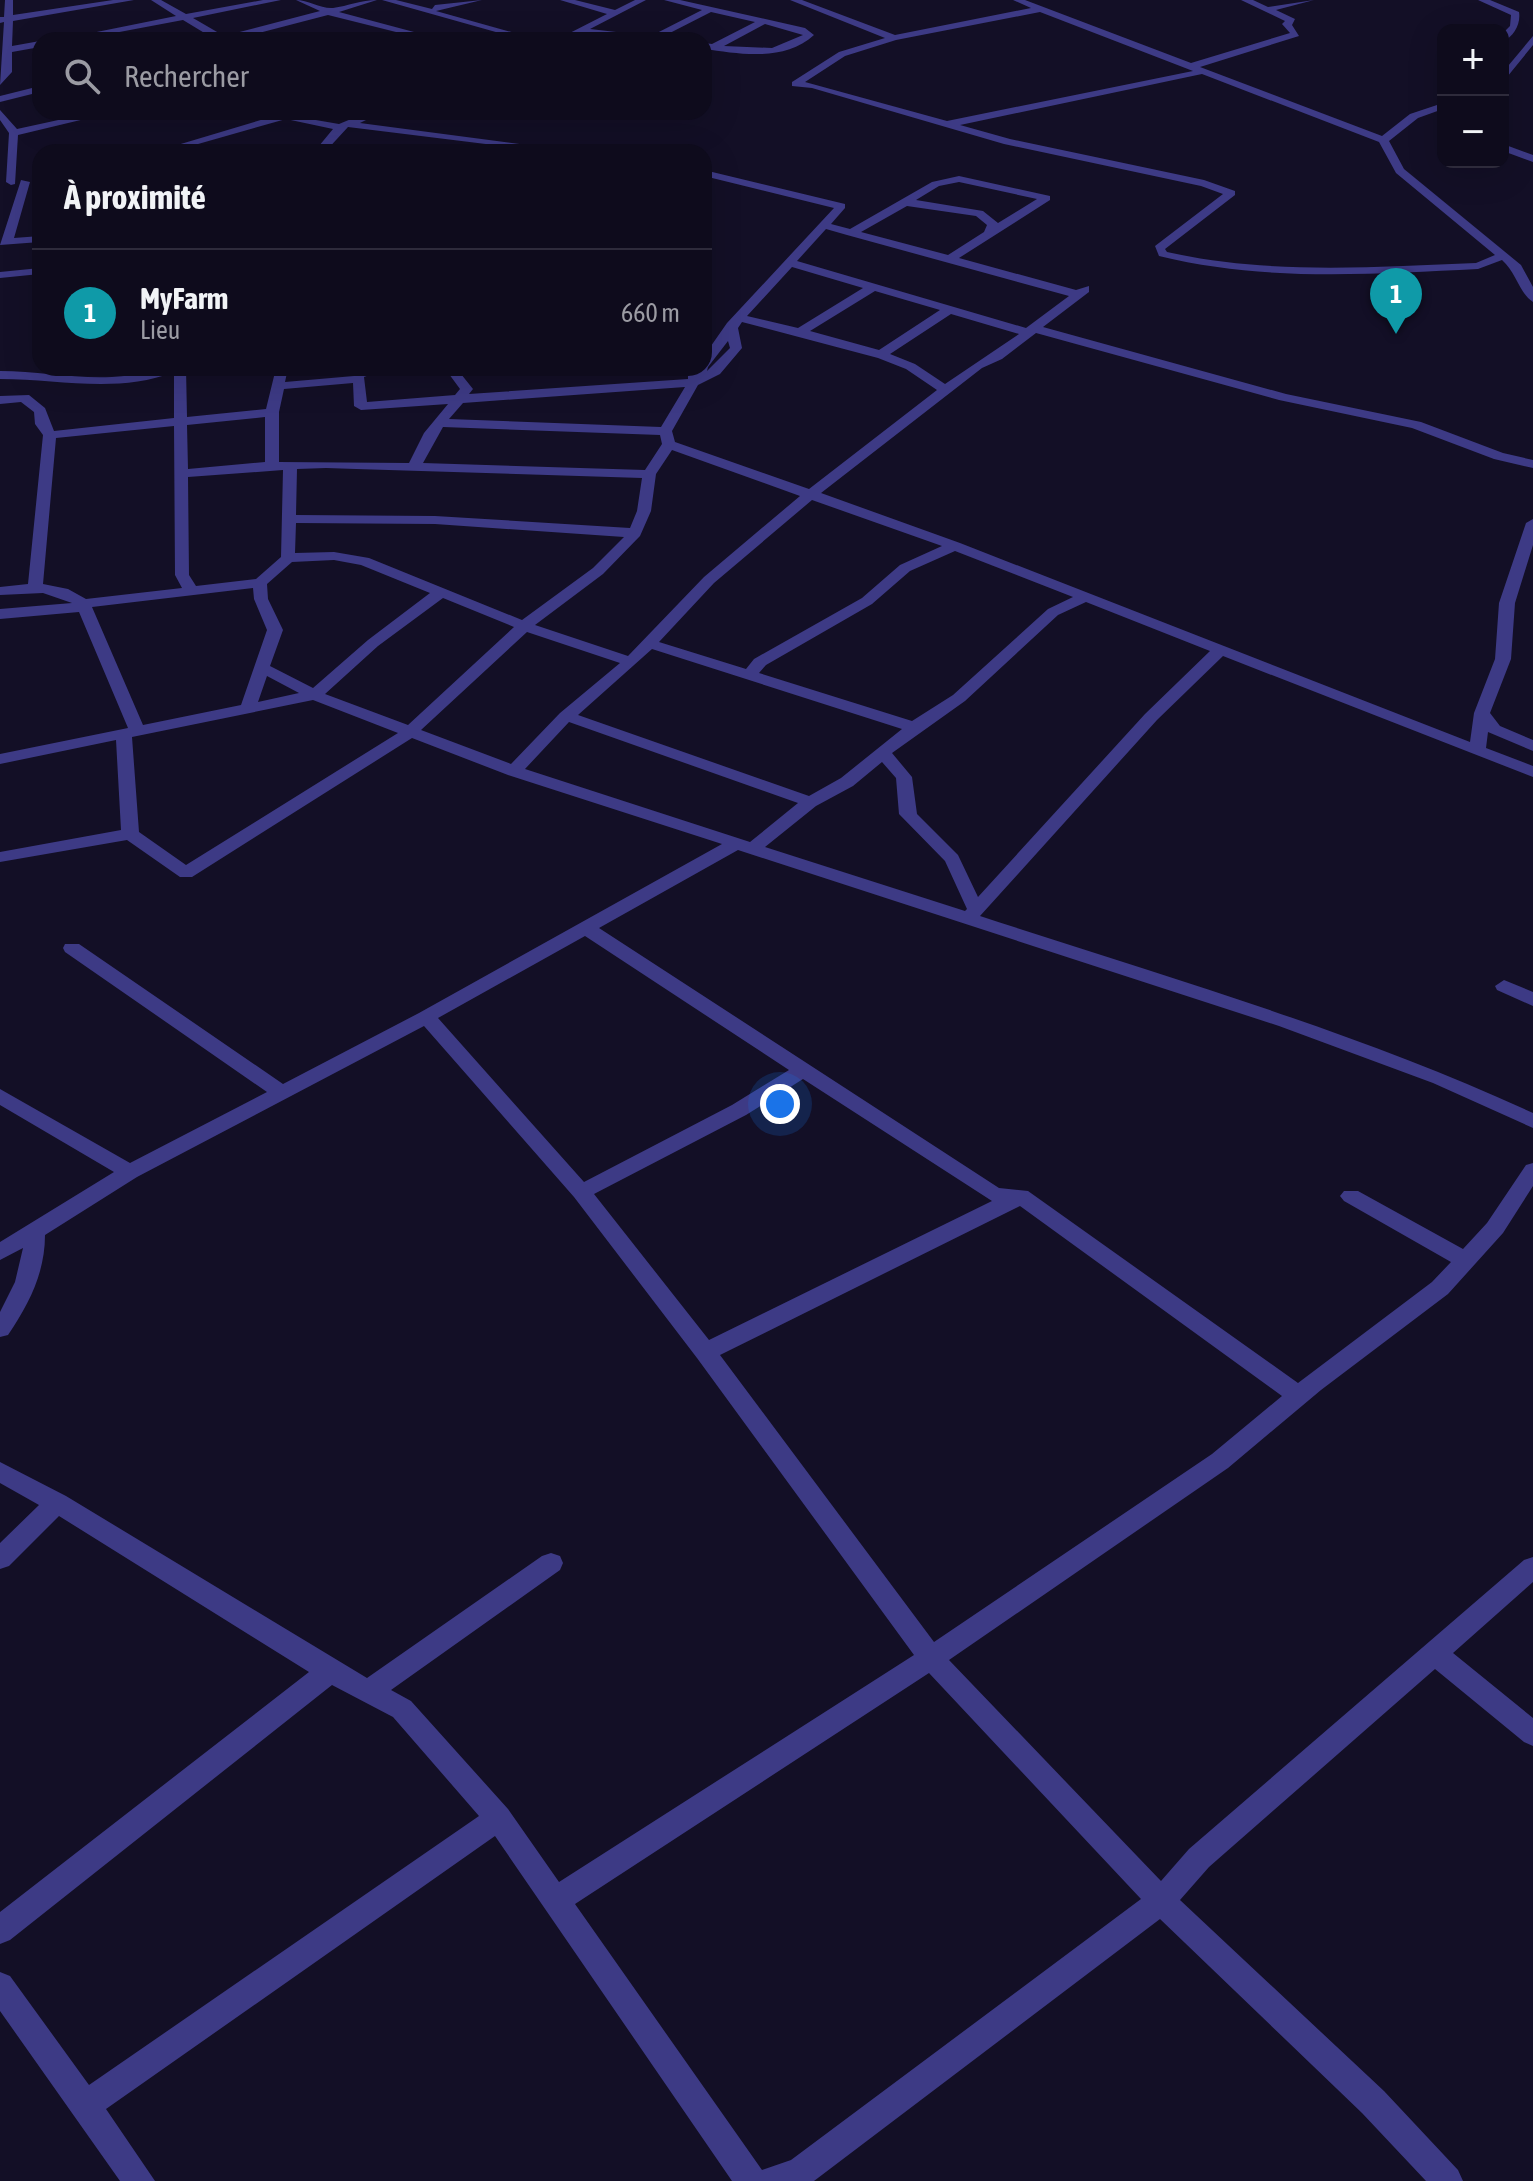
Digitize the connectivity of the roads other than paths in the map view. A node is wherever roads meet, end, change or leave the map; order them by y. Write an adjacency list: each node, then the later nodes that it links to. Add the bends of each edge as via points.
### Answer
1 (10, 0): 24 (street)
2 (130, 0): 24 (street)
3 (155, 0): 23 (street)
4 (277, 0): 23 (street)
5 (300, 0): 21 (street)
6 (373, 0): 21 (street)
7 (386, 0): 17 (street)
8 (478, 0): 17 (street)
9 (564, 0): 22 (street)
10 (642, 0): 22 (street)
11 (668, 0): 19 (street)
12 (794, 0): 35 (street)
13 (1017, 0): 18 (street)
14 (1245, 0): 20 (street)
15 (1310, 0): 20 (street)
16 (1482, 0): 34 (street, via 1516,14)
17 (423, 9): 31 (street)
18 (1041, 9): 35 (street); 41 (street)
19 (709, 10): 25 (street); 33 (street)
20 (1271, 11): 41 (street, via 1292,21 1287,24 1296,34)
21 (329, 12): 29 (street); 30 (street)
22 (616, 13): 26 (street)
23 (187, 17): 27 (street); 28 (street)
24 (5, 19): 40 (street)
25 (764, 21): 38 (street); 39 (street, via 809,35 779,51)
26 (579, 31): 32 (street)
27 (105, 32)
28 (210, 32)
29 (253, 32)
30 (408, 32)
31 (506, 32)
32 (590, 32)
33 (665, 32)
34 (1509, 32)
35 (894, 38): 54 (street, via 842,54 795,84)
36 (1533, 39): 42 (street)
37 (32, 45): 40 (street)
38 (712, 45)
39 (712, 47)
40 (4, 50): 45 (street, via 7,72)
41 (1199, 68): 43 (street); 44 (street)
42 (1509, 71)
43 (1184, 77): 44 (street); 54 (street)
44 (1223, 80): 58 (street)
45 (0, 82)
46 (32, 91): 47 (street)
47 (0, 99)
48 (1437, 108): 58 (street, via 1414,116)
49 (0, 113): 56 (street)
50 (73, 120): 56 (street)
51 (271, 120): 59 (street)
52 (308, 120): 55 (street)
53 (358, 120): 55 (street)
54 (947, 124): 76 (street, via 1231,193 1159,248 1180,259 1282,273 1478,266)
55 (343, 126): 57 (street); 60 (street)
56 (14, 133): 67 (street)
57 (453, 138): 61 (street); 62 (street)
58 (1383, 140): 76 (street, via 1400,171)
59 (187, 144)
60 (326, 144)
61 (453, 144)
62 (505, 144)
63 (1509, 149): 64 (street)
64 (1533, 159)
65 (712, 175): 71 (street, via 841,206)
66 (0, 176): 67 (street)
67 (9, 179): 68 (street)
68 (25, 182): 69 (street); 75 (street)
69 (32, 182)
70 (905, 202): 72 (street); 73 (street, via 979,213 993,224); 73 (street, via 936,184 959,179 1046,198)
71 (826, 226): 72 (street); 78 (street)
72 (851, 233): 77 (street)
73 (989, 235): 77 (street)
74 (32, 239): 75 (street)
75 (3, 241)
76 (1503, 256): 82 (street, via 1517,267)
77 (950, 259): 85 (street, via 1081,291)
78 (790, 263): 81 (street); 84 (street)
79 (32, 272): 80 (street)
80 (0, 275)
81 (875, 286): 83 (street); 86 (street)
82 (1533, 298)
83 (950, 309): 85 (street); 88 (street)
84 (735, 322): 86 (street); 87 (street); 89 (street, via 736,348)
85 (1030, 330): 103 (street); 112 (street, via 1284,397 1416,425)
86 (797, 334): 88 (street)
87 (712, 343)
88 (881, 354): 103 (street, via 924,371)
89 (712, 372)
90 (32, 373): 91 (street)
91 (0, 375)
92 (49, 376): 101 (street)
93 (148, 376): 101 (street, via 130,382)
94 (180, 376): 108 (street)
95 (280, 376): 102 (street)
96 (340, 376): 102 (street)
97 (359, 376): 105 (street, via 361,406)
98 (457, 376): 105 (street, via 467,389)
99 (683, 376): 105 (street)
100 (693, 376): 111 (street)
101 (73, 380): 104 (street)
102 (278, 386): 107 (street)
103 (946, 392): 118 (street)
104 (37, 394): 106 (street); 110 (street, via 42,424)
105 (458, 399): 109 (street)
106 (0, 400)
107 (272, 412): 108 (street); 113 (street)
108 (181, 421): 110 (street); 116 (street)
109 (443, 423): 111 (street); 115 (street, via 431,433)
110 (50, 435): 125 (street)
111 (667, 438): 117 (street); 118 (street)
112 (1533, 464)
113 (272, 466): 114 (street); 116 (street)
114 (290, 466): 115 (street); 119 (street)
115 (414, 467): 117 (street)
116 (180, 474): 126 (street, via 182,575)
117 (649, 474): 121 (street)
118 (814, 494): 122 (street); 133 (street, via 766,529)
119 (292, 519): 121 (street, via 435,520); 123 (street)
120 (1533, 523): 140 (street, via 1507,603 1503,659)
121 (635, 533): 132 (street, via 598,571)
122 (955, 546): 129 (street); 137 (street, via 905,568 867,601 760,662)
123 (288, 558): 124 (street); 128 (street, via 364,561)
124 (260, 583): 126 (street); 136 (street, via 275,630)
125 (35, 589): 127 (street); 130 (street, via 65,591)
126 (190, 589): 130 (street)
127 (0, 591)
128 (440, 593): 132 (street); 138 (street)
129 (1083, 598): 134 (street); 142 (street, via 1053,612 959,698)
130 (83, 606): 131 (street); 143 (street)
131 (0, 614)
132 (524, 626): 135 (street); 144 (street)
133 (647, 643): 135 (street); 137 (street)
134 (1220, 650): 146 (street); 155 (street, via 1151,717)
135 (631, 662): 141 (street)
136 (261, 667): 138 (street); 139 (street)
137 (748, 676): 142 (street)
138 (314, 695): 139 (street); 144 (street)
139 (248, 708): 143 (street)
140 (1482, 713): 145 (street, via 1494,729); 146 (street)
141 (566, 716): 149 (street); 151 (street)
142 (914, 727): 147 (street)
143 (130, 731): 148 (street); 152 (street)
144 (410, 732): 149 (street); 152 (street, via 186,873)
145 (1533, 746)
146 (1477, 750): 150 (street)
147 (883, 753): 151 (street, via 847,782); 155 (street, via 904,777 909,817 955,863)
148 (0, 759)
149 (514, 771): 153 (street)
150 (1533, 772)
151 (810, 802): 153 (street)
152 (130, 834): 154 (street)
153 (743, 847): 155 (street); 156 (street)
154 (0, 857)
155 (973, 913): 164 (street, via 1440,1078)
156 (586, 928): 160 (street); 161 (street)
157 (72, 948): 162 (street)
158 (1504, 986): 159 (street)
159 (1533, 1000)
160 (426, 1017): 162 (street); 167 (street)
161 (802, 1071): 167 (street); 168 (street, via 995,1195)
162 (281, 1092): 166 (street)
163 (0, 1096): 166 (street)
164 (1533, 1121)
165 (1533, 1170): 172 (street, via 1495,1228)
166 (130, 1172): 170 (street)
167 (581, 1192): 174 (street)
168 (1021, 1196): 174 (street); 175 (street)
169 (1351, 1196): 172 (street)
170 (34, 1230): 171 (street); 173 (street, via 35,1259 22,1298)
171 (0, 1252)
172 (1466, 1260): 175 (street, via 1440,1288)
173 (0, 1329)
174 (705, 1352): 182 (street)
175 (1299, 1396): 182 (street, via 1220,1461)
176 (0, 1472): 177 (street)
177 (57, 1503): 178 (street); 183 (street)
178 (0, 1559)
179 (551, 1563): 184 (street)
180 (1533, 1567): 181 (street)
181 (1437, 1655): 185 (street); 188 (street, via 1199,1858)
182 (931, 1658): 187 (street); 188 (street)
183 (330, 1671): 184 (street); 189 (street)
184 (367, 1692): 186 (street, via 402,1709)
185 (1533, 1734)
186 (498, 1818): 187 (street); 191 (street)
187 (555, 1901): 193 (street)
188 (1161, 1901): 194 (street, via 799,2173); 195 (street, via 1373,2102)
189 (0, 1930)
190 (0, 1986): 191 (street)
191 (86, 2105): 192 (street)
192 (139, 2181)
193 (751, 2181)
194 (773, 2181)
195 (1447, 2181)

